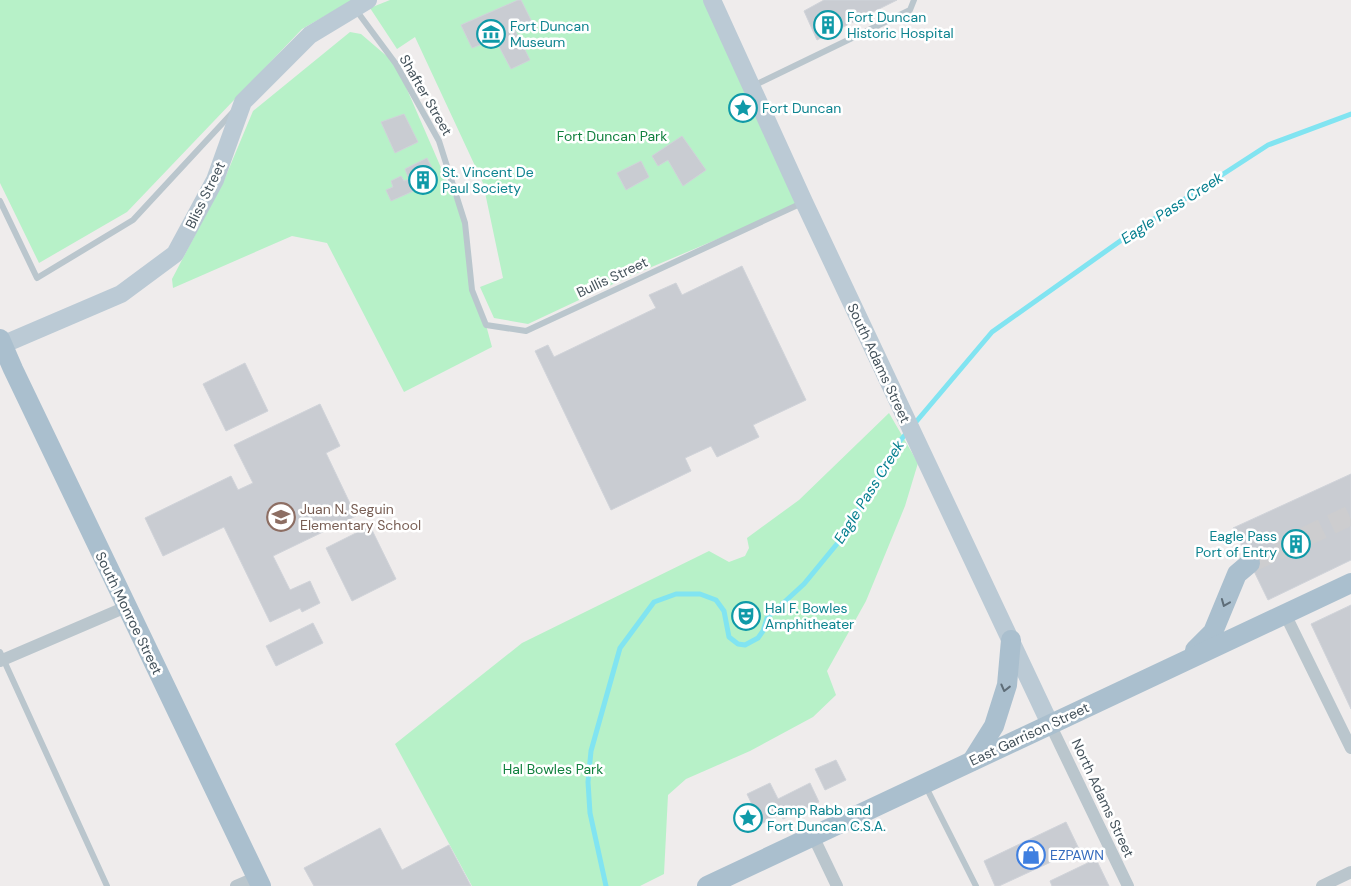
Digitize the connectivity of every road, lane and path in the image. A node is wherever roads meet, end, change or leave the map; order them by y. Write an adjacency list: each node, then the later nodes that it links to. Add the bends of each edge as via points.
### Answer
1 (712, 0): 4 (street, South Adams Street)
2 (914, 0): 4 (lane, via 910,10)
3 (361, 4): 5 (street, Bliss Street, via 310,35); 8 (lane, Shafter Street, via 439,141 464,223)
4 (752, 87): 7 (street, South Adams Street)
5 (243, 102): 6 (lane, via 134,220 37,278); 9 (street, Bliss Street, via 215,180 175,254 121,294)
6 (0, 202)
7 (804, 202): 8 (lane, Bullis Street, via 526,331 486,326 472,290); 14 (street, South Adams Street)
8 (469, 263)
9 (1, 343): 12 (main road, South Monroe Street)
10 (1250, 563): 16 (main road, one-way to 16, via 1237,574 1213,632)
11 (1351, 583): 13 (main road, East Garrison Street)
12 (126, 608): 15 (street); 23 (main road, South Monroe Street)
13 (1286, 614): 16 (main road, East Garrison Street); 18 (street)
14 (1011, 640): 17 (street, South Adams Street); 19 (main road, one-way to 19, via 1007,685 994,726)
15 (1, 658): 24 (lane)
16 (1184, 660): 17 (main road, East Garrison Street)
17 (1050, 724): 19 (main road, East Garrison Street); 29 (street, North Adams Street)
18 (1351, 748)
19 (972, 761): 20 (main road, East Garrison Street)
20 (924, 784): 21 (main road, East Garrison Street); 28 (lane)
21 (813, 836): 26 (main road, East Garrison Street); 27 (street)
22 (1351, 872): 30 (street)
23 (259, 881): 25 (street)
24 (108, 886)
25 (236, 886)
26 (707, 886)
27 (836, 886)
28 (976, 886)
29 (1128, 886)
30 (1322, 886)

